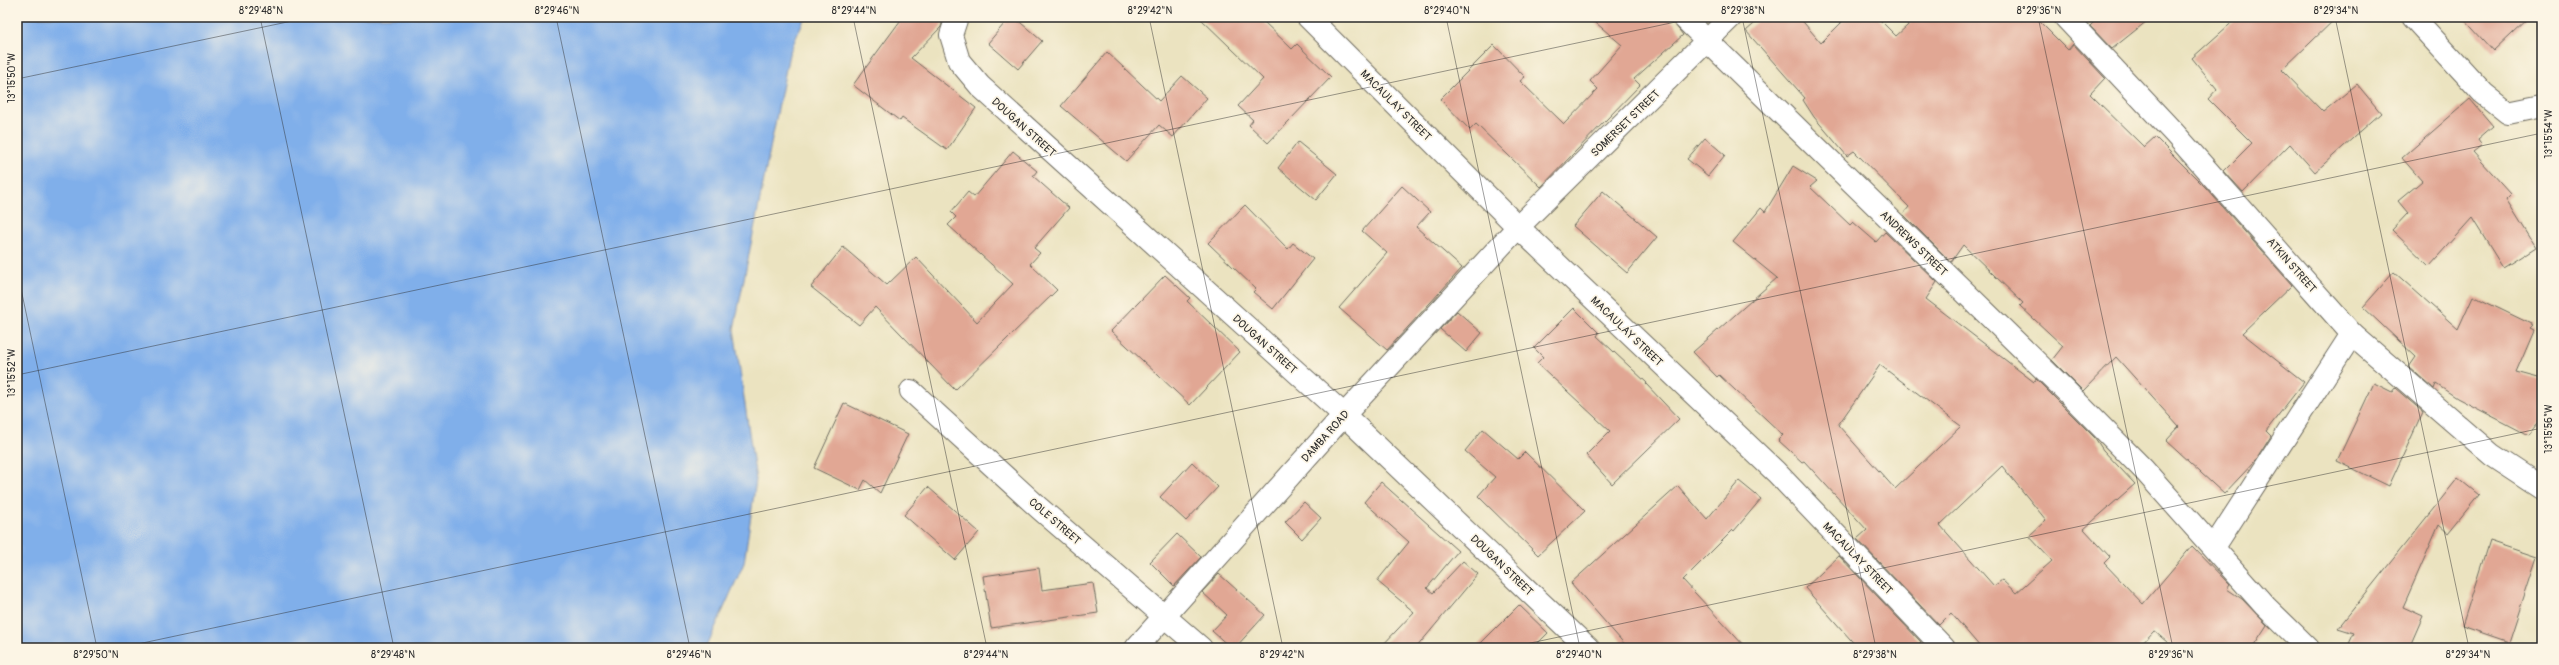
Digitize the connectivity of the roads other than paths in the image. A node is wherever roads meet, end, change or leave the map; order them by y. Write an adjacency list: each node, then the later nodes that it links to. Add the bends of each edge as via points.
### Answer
1 (1308, 17): 9 (street, MACAULAY STREET)
2 (1683, 17): 7 (street, ANDREWS STREET)
3 (1731, 17): 7 (street, SOMERSET STREET)
4 (2065, 17): 10 (street, ATKIN STREET, via 2175,134)
5 (2413, 17): 8 (street, via 2483,93 2508,113)
6 (954, 26): 12 (street, DOUGAN STREET, via 959,61 980,86)
7 (1708, 42): 9 (street, SOMERSET STREET); 14 (street, ANDREWS STREET, via 2066,391 2144,470)
8 (2542, 106)
9 (1518, 227): 12 (street, DAMBA ROAD); 19 (street, MACAULAY STREET, via 1776,472)
10 (2352, 334): 13 (street, ATKIN STREET, via 2492,455); 14 (street)
11 (911, 391): 15 (street, COLE STREET)
12 (1344, 415): 15 (street, DAMBA ROAD); 18 (street, DOUGAN STREET)
13 (2542, 488)
14 (2214, 547): 20 (street, ANDREWS STREET, via 2265,606)
15 (1163, 616): 16 (street, DAMBA ROAD); 17 (street, COLE STREET)
16 (1136, 648)
17 (1201, 648)
18 (1588, 648)
19 (1944, 648)
20 (2308, 648)

